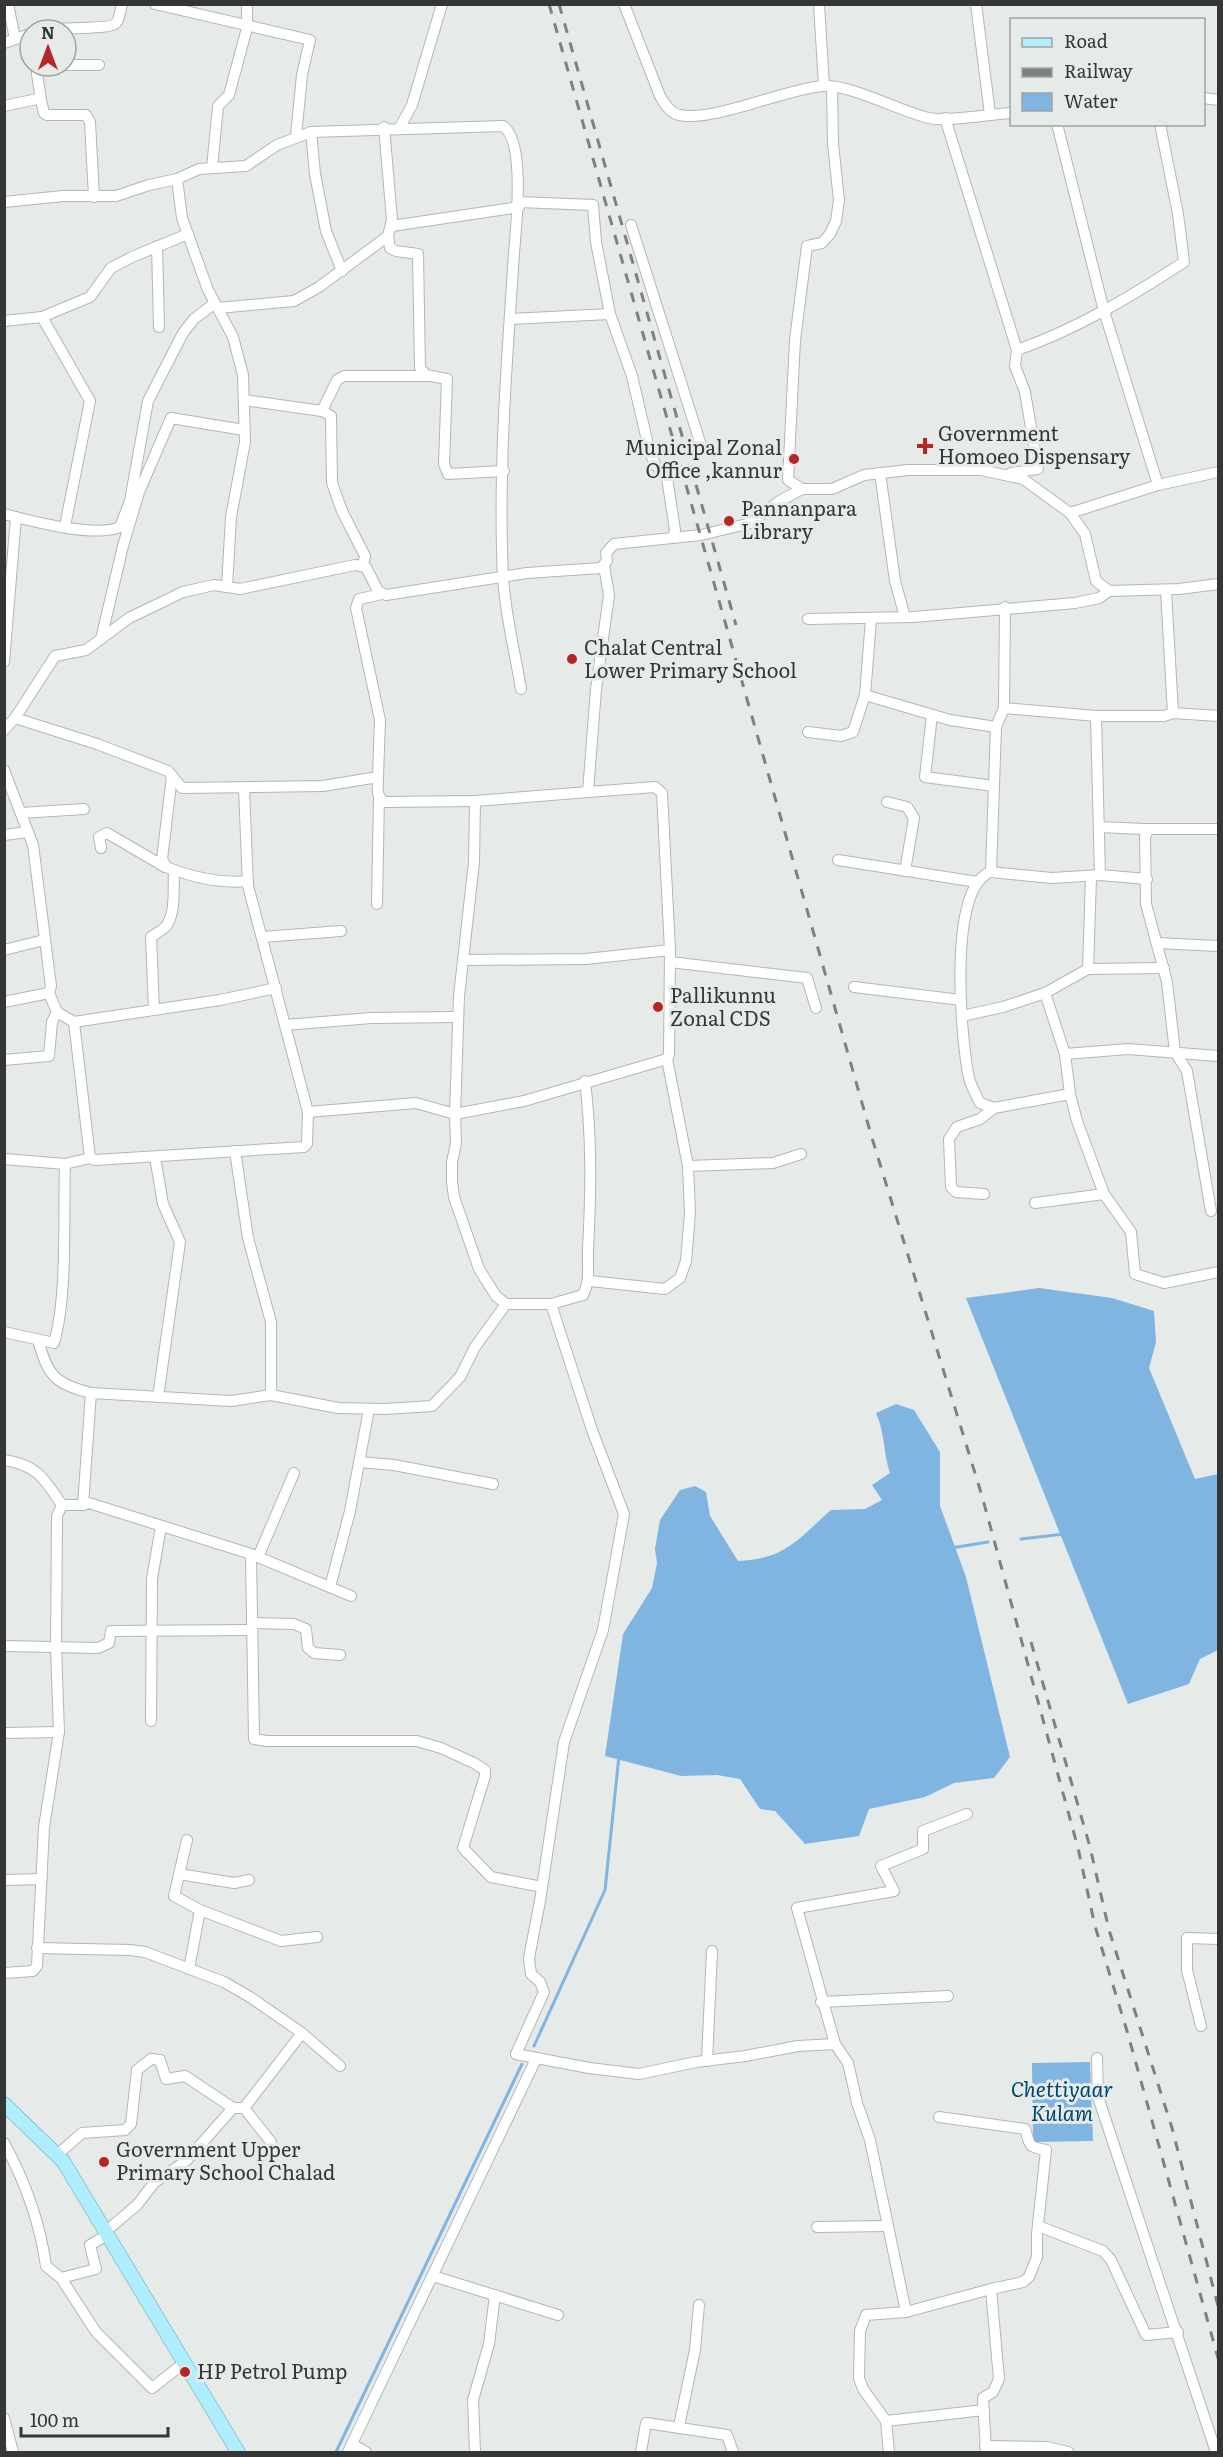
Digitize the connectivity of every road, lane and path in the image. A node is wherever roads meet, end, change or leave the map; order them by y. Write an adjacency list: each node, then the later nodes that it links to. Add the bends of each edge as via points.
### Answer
1 (8, 4): 11 (street)
2 (122, 4): 9 (street, via 117,22 110,27)
3 (155, 4): 10 (street)
4 (247, 4): 10 (street)
5 (442, 4): 24 (street, via 412,105)
6 (624, 4): 15 (street, via 660,96 677,115)
7 (819, 4): 15 (street)
8 (976, 4): 19 (street)
9 (78, 26)
10 (247, 27): 26 (street, via 310,40); 27 (street, via 229,95 218,106)
11 (10, 41)
12 (78, 65): 13 (street)
13 (99, 65)
14 (37, 78): 16 (street)
15 (828, 87): 20 (street, via 930,119); 55 (street, via 839,200 830,234 822,243 807,246 795,339 788,480)
16 (40, 100): 17 (street); 29 (street, via 47,115 86,115 90,122)
17 (4, 106)
18 (1010, 113): 19 (street)
19 (990, 114): 20 (street)
20 (945, 118): 44 (street)
21 (1058, 126): 38 (street)
22 (1160, 126): 38 (street, via 1184,262)
23 (384, 127): 24 (street); 25 (street); 33 (street)
24 (400, 127): 31 (street, via 508,129 513,139)
25 (311, 132): 26 (street); 36 (street, via 326,231)
26 (296, 136): 27 (street, via 270,149 255,163)
27 (212, 168): 28 (street)
28 (177, 178): 29 (street, via 116,196); 34 (street)
29 (94, 197): 30 (street)
30 (4, 202)
31 (519, 204): 33 (street); 39 (street, via 593,205); 41 (street)
32 (631, 225): 49 (street)
33 (390, 231): 36 (street); 45 (street, via 390,248 418,254 420,368 426,375)
34 (188, 234): 35 (street); 37 (street)
35 (157, 246): 40 (street, via 111,268 90,297); 43 (street)
36 (342, 271): 37 (street, via 294,301)
37 (216, 306): 46 (street, via 233,337 243,375); 59 (street, via 194,319 183,333 148,401 130,501 120,527 88,531)
38 (1104, 310): 44 (street); 54 (street)
39 (610, 314): 41 (street); 60 (street, via 632,376 650,453 667,478)
40 (42, 317): 42 (street); 59 (street, via 90,401)
41 (510, 319): 50 (street)
42 (4, 321)
43 (159, 327)
44 (1017, 350): 53 (street, via 1015,366 1025,392 1038,469)
45 (434, 376): 47 (street, via 344,376 337,380); 50 (street, via 447,379 444,464 448,474)
46 (244, 400): 47 (street); 48 (street)
47 (322, 411): 61 (street, via 331,416 332,483 365,556)
48 (244, 430): 65 (street, via 231,517); 74 (street, via 171,418 134,507)
49 (700, 442)
50 (504, 471): 63 (street)
51 (1218, 472): 54 (street)
52 (880, 473): 53 (street, via 981,470); 55 (street, via 864,475 832,489); 71 (street, via 895,581)
53 (999, 474): 57 (street, via 1023,479)
54 (1158, 485): 57 (street)
55 (802, 489): 60 (street, via 751,522 701,536)
56 (4, 513): 58 (street)
57 (1070, 513): 67 (street, via 1084,534 1096,581)
58 (16, 517): 59 (street); 69 (street)
59 (65, 526)
60 (673, 538): 62 (street, via 614,544 606,553)
61 (363, 565): 65 (street, via 240,589); 68 (street)
62 (604, 566): 63 (street); 93 (street, via 609,595)
63 (503, 578): 68 (street); 77 (street)
64 (1218, 584): 66 (street)
65 (227, 587): 74 (street, via 214,585 183,592 129,618)
66 (1166, 590): 67 (street); 80 (street)
67 (1109, 591): 70 (street, via 1099,598 1075,603)
68 (382, 594): 90 (street, via 359,599 356,608 380,720)
69 (7, 605): 75 (street)
70 (1005, 608): 71 (street); 79 (street)
71 (905, 617): 73 (street)
72 (808, 619): 73 (street)
73 (871, 619): 78 (street)
74 (100, 639): 84 (street, via 86,650 55,656)
75 (6, 640): 76 (street)
76 (4, 662)
77 (521, 689)
78 (865, 695): 81 (street); 87 (street, via 853,732 841,736)
79 (1004, 708): 82 (street); 85 (street)
80 (1173, 713): 82 (street); 83 (street)
81 (932, 715): 85 (street); 91 (street, via 925,777)
82 (1096, 716): 99 (street)
83 (1218, 716)
84 (15, 718): 86 (street); 89 (street, via 97,744 168,771)
85 (996, 727): 91 (street)
86 (5, 730)
87 (808, 732)
88 (4, 770): 98 (street)
89 (172, 776): 92 (street, via 182,788); 106 (street, via 162,859)
90 (378, 777): 92 (street, via 323,786); 94 (street)
91 (994, 786): 108 (street)
92 (244, 789): 111 (street)
93 (588, 792): 95 (street); 120 (street, via 655,787 662,793)
94 (379, 796): 95 (street, via 386,802); 113 (street)
95 (475, 801): 121 (street, via 474,862)
96 (887, 802): 107 (street, via 907,807 914,818)
97 (84, 809): 98 (street)
98 (21, 813): 102 (street)
99 (1099, 827): 100 (street); 109 (street)
100 (1144, 829): 101 (street); 110 (street, via 1148,830)
101 (1218, 829)
102 (28, 832): 103 (street); 116 (street, via 33,845)
103 (4, 835)
104 (101, 848): 106 (street, via 99,837 107,833)
105 (838, 860): 107 (street)
106 (170, 869): 111 (street, via 232,883); 132 (street, via 172,912 165,928 151,937)
107 (905, 871): 112 (street)
108 (990, 872): 109 (street, via 1052,878); 112 (street, via 982,874)
109 (1095, 876): 110 (street); 124 (street)
110 (1147, 879): 117 (street, via 1146,904)
111 (248, 881): 115 (street)
112 (977, 882): 129 (street, via 966,909)
113 (377, 904)
114 (341, 931): 115 (street)
115 (262, 937): 126 (street)
116 (44, 940): 119 (street); 127 (street)
117 (1157, 943): 118 (street); 123 (street)
118 (1218, 946)
119 (4, 950)
120 (670, 950): 121 (street, via 586,960); 122 (street)
121 (464, 960): 135 (street)
122 (670, 962): 131 (street, via 807,978); 141 (street)
123 (1164, 968): 124 (street); 138 (street)
124 (1088, 969): 128 (street)
125 (854, 987): 129 (street)
126 (276, 988): 132 (street); 137 (street)
127 (49, 993): 130 (street); 133 (street)
128 (1045, 993): 134 (street); 139 (street)
129 (961, 1000): 134 (street)
130 (4, 1002)
131 (816, 1008)
132 (154, 1010): 136 (street)
133 (57, 1012): 136 (street); 142 (street, via 52,1022 49,1056)
134 (962, 1016): 145 (street, via 969,1080 980,1103)
135 (458, 1017): 137 (street, via 371,1018); 147 (street)
136 (74, 1022): 151 (street)
137 (285, 1025): 146 (street)
138 (1175, 1052): 139 (street, via 1128,1049); 140 (street); 158 (street, via 1187,1071)
139 (1065, 1054): 144 (street)
140 (1218, 1056)
141 (667, 1059): 143 (street); 154 (street)
142 (4, 1060)
143 (585, 1081): 147 (street, via 524,1101); 160 (street, via 592,1155)
144 (1070, 1094): 145 (street); 156 (street)
145 (994, 1108): 155 (street, via 980,1119 957,1127 949,1139 951,1187 956,1192)
146 (308, 1112): 147 (street, via 416,1103); 148 (street, via 304,1147)
147 (455, 1114): 161 (street, via 454,1197 478,1269)
148 (235, 1151): 150 (street); 166 (street, via 248,1238 271,1322)
149 (801, 1154): 154 (street, via 773,1163)
150 (155, 1157): 151 (street); 167 (street, via 163,1204 180,1242)
151 (90, 1158): 153 (street)
152 (4, 1159): 153 (street)
153 (65, 1164): 164 (street, via 59,1326 54,1343)
154 (688, 1166): 160 (street, via 690,1213 686,1261 680,1278 665,1289)
155 (984, 1194)
156 (1104, 1194): 157 (street); 159 (street, via 1131,1232 1135,1274 1164,1282)
157 (1035, 1203)
158 (1211, 1211)
159 (1218, 1272)
160 (590, 1281): 162 (street, via 583,1294)
161 (506, 1304): 162 (street); 168 (street, via 475,1347 460,1377 432,1406)
162 (551, 1304): 193 (street, via 624,1514 603,1630 564,1742)
163 (4, 1332): 164 (street)
164 (38, 1340): 165 (street, via 47,1370 70,1388)
165 (91, 1393): 167 (street); 174 (street)
166 (271, 1395): 167 (street, via 231,1401); 168 (street, via 338,1408)
167 (158, 1397)
168 (369, 1409): 170 (street)
169 (4, 1460): 173 (street, via 20,1462 40,1473)
170 (359, 1462): 172 (street); 177 (street)
171 (294, 1473): 176 (street)
172 (493, 1484)
173 (62, 1505): 174 (street); 182 (street, via 57,1516)
174 (83, 1505): 175 (street, via 89,1503)
175 (161, 1526): 176 (street); 180 (street, via 152,1579)
176 (254, 1556): 177 (street); 179 (street)
177 (330, 1587): 178 (street)
178 (351, 1596)
179 (252, 1626): 180 (street, via 176,1632); 183 (street, via 294,1624 306,1629 308,1648 314,1653); 193 (street, via 254,1739 417,1741 474,1763 485,1770 485,1776 463,1848 492,1877)
180 (152, 1629): 182 (street, via 111,1631 109,1642 98,1648); 184 (street)
181 (4, 1646): 182 (street)
182 (56, 1648): 185 (street)
183 (340, 1654)
184 (151, 1721)
185 (58, 1731): 186 (street); 190 (street, via 44,1827)
186 (4, 1733)
187 (967, 1814): 202 (street, via 923,1831 922,1849 881,1866 894,1891 797,1908)
188 (187, 1840): 189 (street)
189 (179, 1874): 192 (street, via 234,1883); 194 (street, via 174,1896)
190 (42, 1879): 191 (street); 197 (street)
191 (4, 1880)
192 (249, 1880)
193 (542, 1887): 207 (street, via 529,1958 531,1974 544,1992 516,2054)
194 (200, 1910): 195 (street, via 281,1941); 199 (street)
195 (317, 1937)
196 (1218, 1939): 203 (street, via 1188,1938 1188,1970)
197 (37, 1948): 199 (street, via 130,1950); 200 (street, via 37,1966 33,1971)
198 (712, 1951): 208 (street)
199 (189, 1969): 204 (street, via 250,1996)
200 (4, 1973)
201 (948, 1996): 202 (street)
202 (821, 2002): 205 (street)
203 (1201, 2026)
204 (302, 2033): 209 (street); 211 (street)
205 (835, 2044): 208 (street); 216 (street, via 848,2063 870,2140)
206 (1097, 2058): 227 (street, via 1098,2097)
207 (536, 2059): 208 (street, via 639,2074); 220 (street)
208 (707, 2061)
209 (340, 2066)
210 (4, 2104): 215 (main road)
211 (239, 2108): 213 (street, via 265,2131); 215 (street, via 185,2076 166,2079 160,2060 151,2059 137,2070 131,2124 125,2130 82,2133); 219 (street, via 187,2160 154,2183)
212 (939, 2117): 217 (street, via 1025,2129 1028,2144 1046,2150)
213 (271, 2142)
214 (4, 2143): 221 (street, via 19,2169 43,2240 46,2266)
215 (57, 2155): 219 (main road)
216 (888, 2226): 218 (street); 225 (street)
217 (1038, 2226): 222 (street, via 1037,2257 1029,2277 1015,2286); 227 (street, via 1103,2251 1111,2260 1146,2335)
218 (817, 2227)
219 (106, 2234): 221 (street, via 90,2245 96,2268); 228 (main road)
220 (433, 2276): 223 (street); 233 (street)
221 (62, 2278): 228 (street, via 96,2332 152,2388)
222 (992, 2289): 225 (street); 229 (street, via 999,2379 993,2392 983,2398)
223 (495, 2295): 226 (street); 238 (street, via 489,2344 473,2400)
224 (699, 2305): 232 (street, via 695,2350)
225 (906, 2312): 231 (street, via 866,2315 860,2331 863,2389)
226 (558, 2315)
227 (1178, 2332): 243 (street)
228 (184, 2363): 236 (main road)
229 (984, 2410): 231 (street); 234 (street)
230 (4, 2418): 235 (street)
231 (886, 2421): 241 (street)
232 (679, 2426): 239 (street, via 646,2423); 240 (street, via 727,2435)
233 (350, 2448): 237 (street)
234 (986, 2449): 242 (street, via 1046,2447)
235 (13, 2452)
236 (238, 2452)
237 (366, 2452)
238 (475, 2452)
239 (641, 2452)
240 (733, 2452)
241 (889, 2452)
242 (1068, 2452)
243 (1216, 2452)

